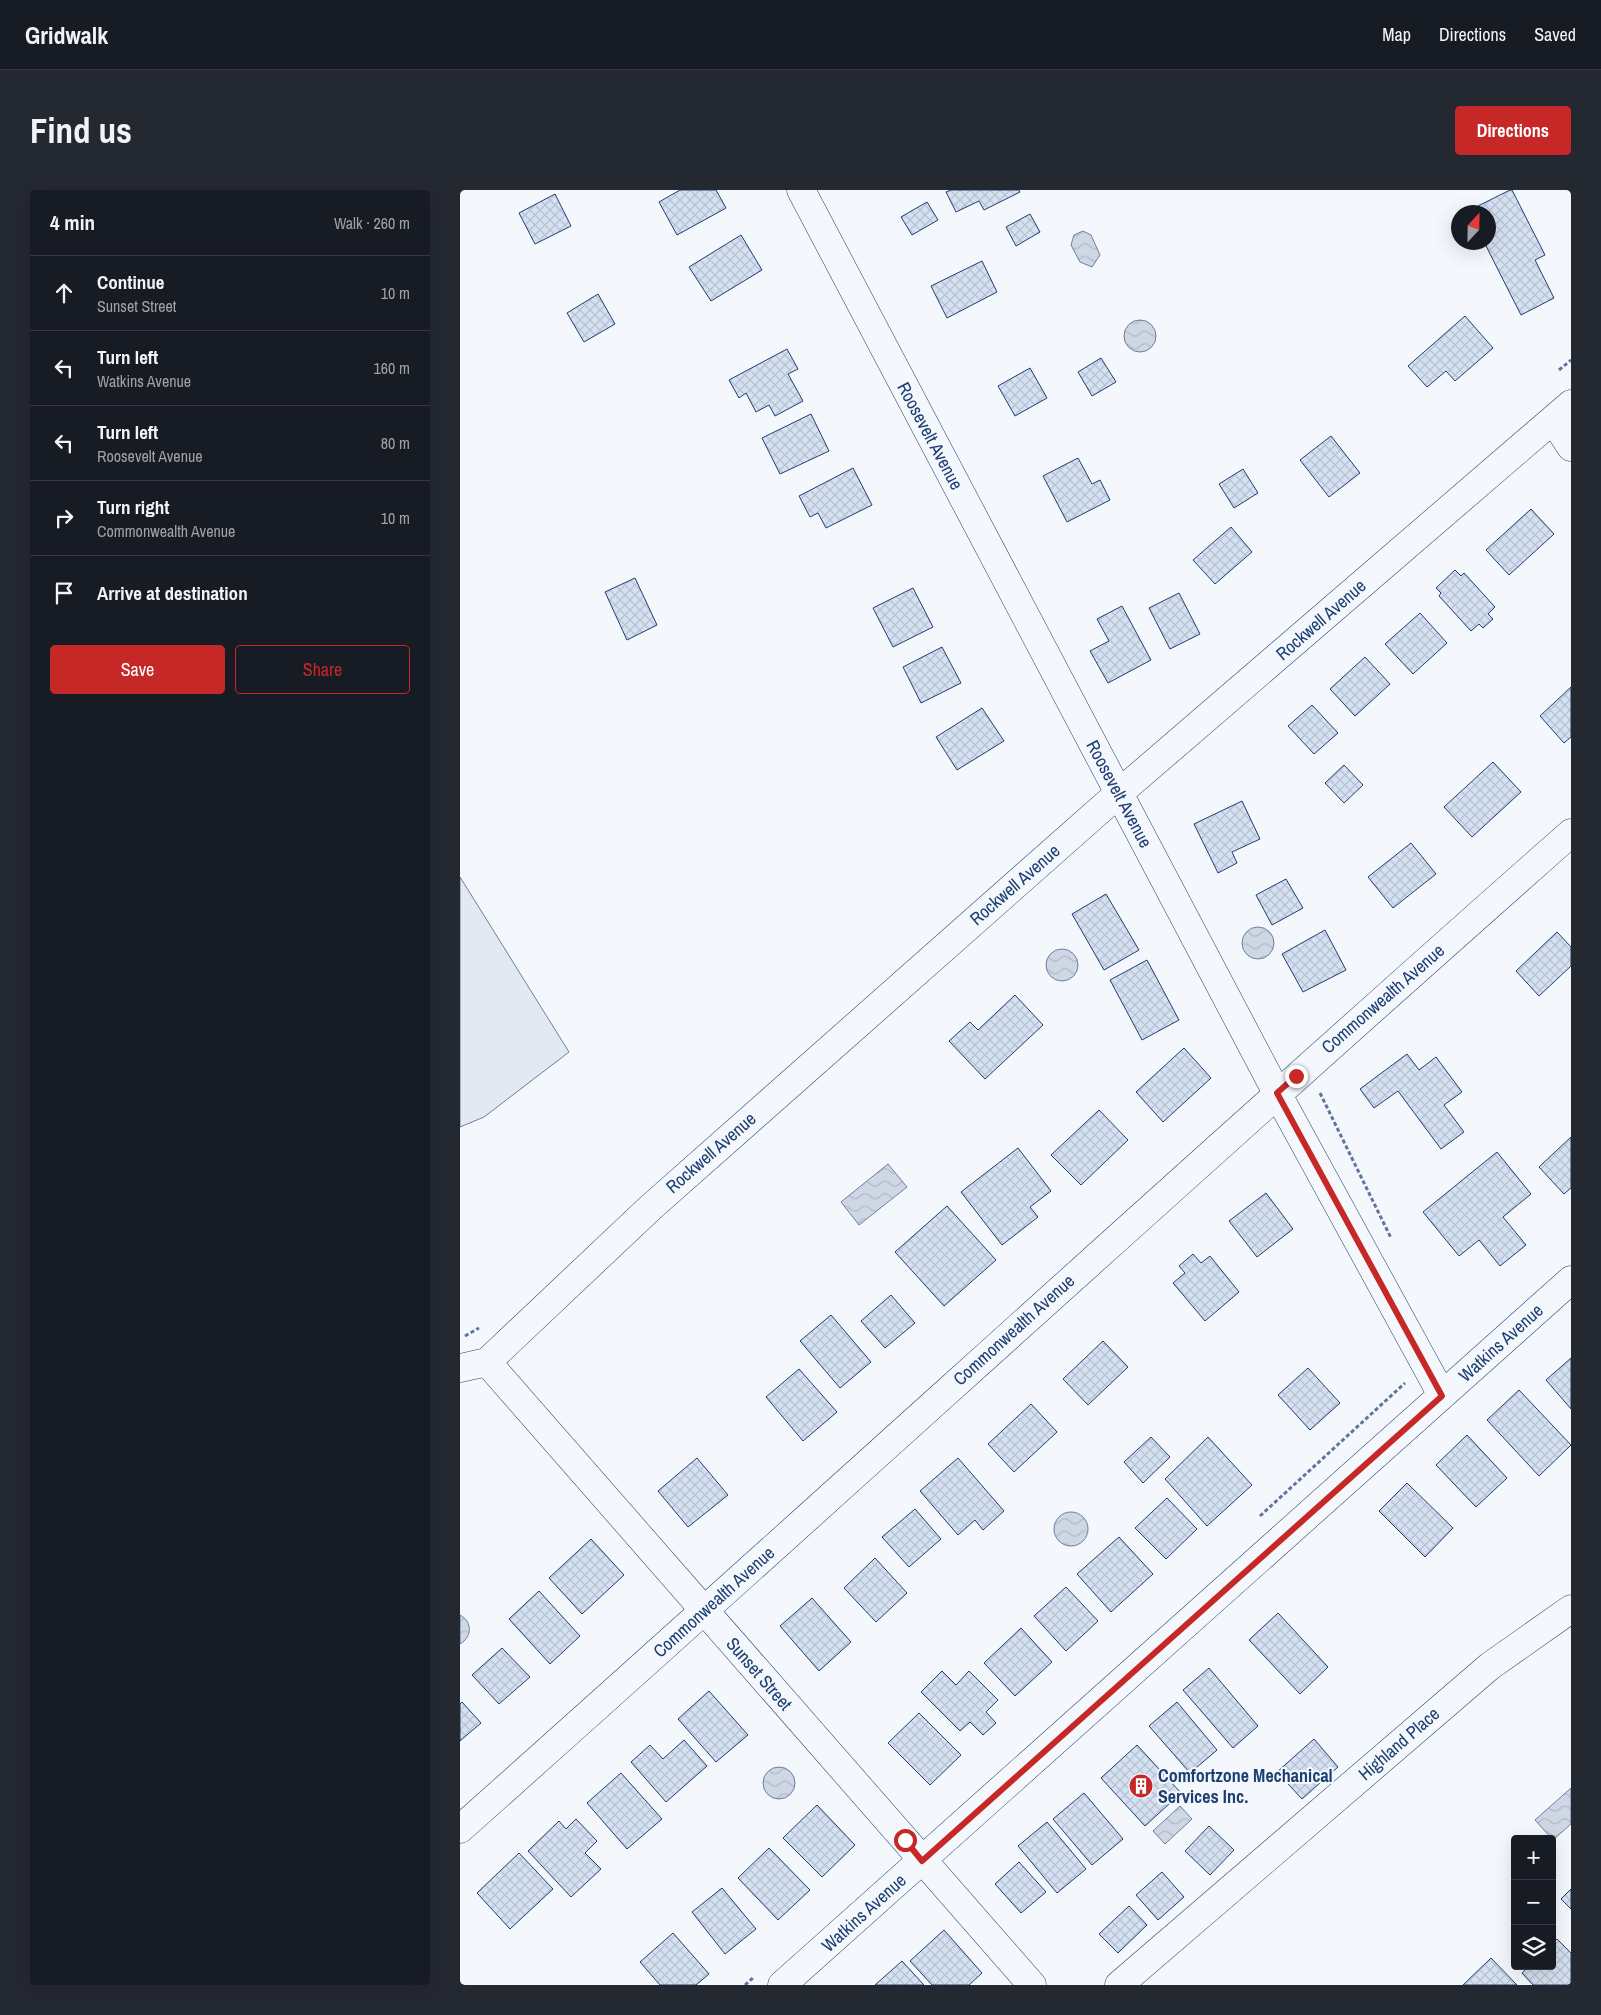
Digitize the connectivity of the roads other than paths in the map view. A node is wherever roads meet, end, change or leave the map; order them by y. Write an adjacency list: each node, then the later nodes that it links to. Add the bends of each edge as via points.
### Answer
1 (800, 190): 4 (street, Roosevelt Avenue)
2 (1562, 413): 3 (street); 4 (street, Rockwell Avenue)
3 (1571, 447)
4 (1118, 794): 6 (street, Roosevelt Avenue); 8 (street, Rockwell Avenue, via 650,1208)
5 (1571, 833): 6 (street, Commonwealth Avenue)
6 (1277, 1093): 10 (street, Roosevelt Avenue); 12 (street, Commonwealth Avenue)
7 (1571, 1280): 10 (street, Watkins Avenue)
8 (487, 1362): 9 (street); 12 (street, Sunset Street)
9 (460, 1368)
10 (1442, 1396): 14 (street, Watkins Avenue)
11 (1571, 1609): 17 (street, Highland Place, via 1490,1666)
12 (703, 1611): 13 (street, Commonwealth Avenue); 14 (street, Sunset Street)
13 (460, 1829)
14 (922, 1861): 15 (street, Watkins Avenue); 16 (street, Sunset Street)
15 (771, 1979)
16 (1032, 1985)
17 (1119, 1985)

